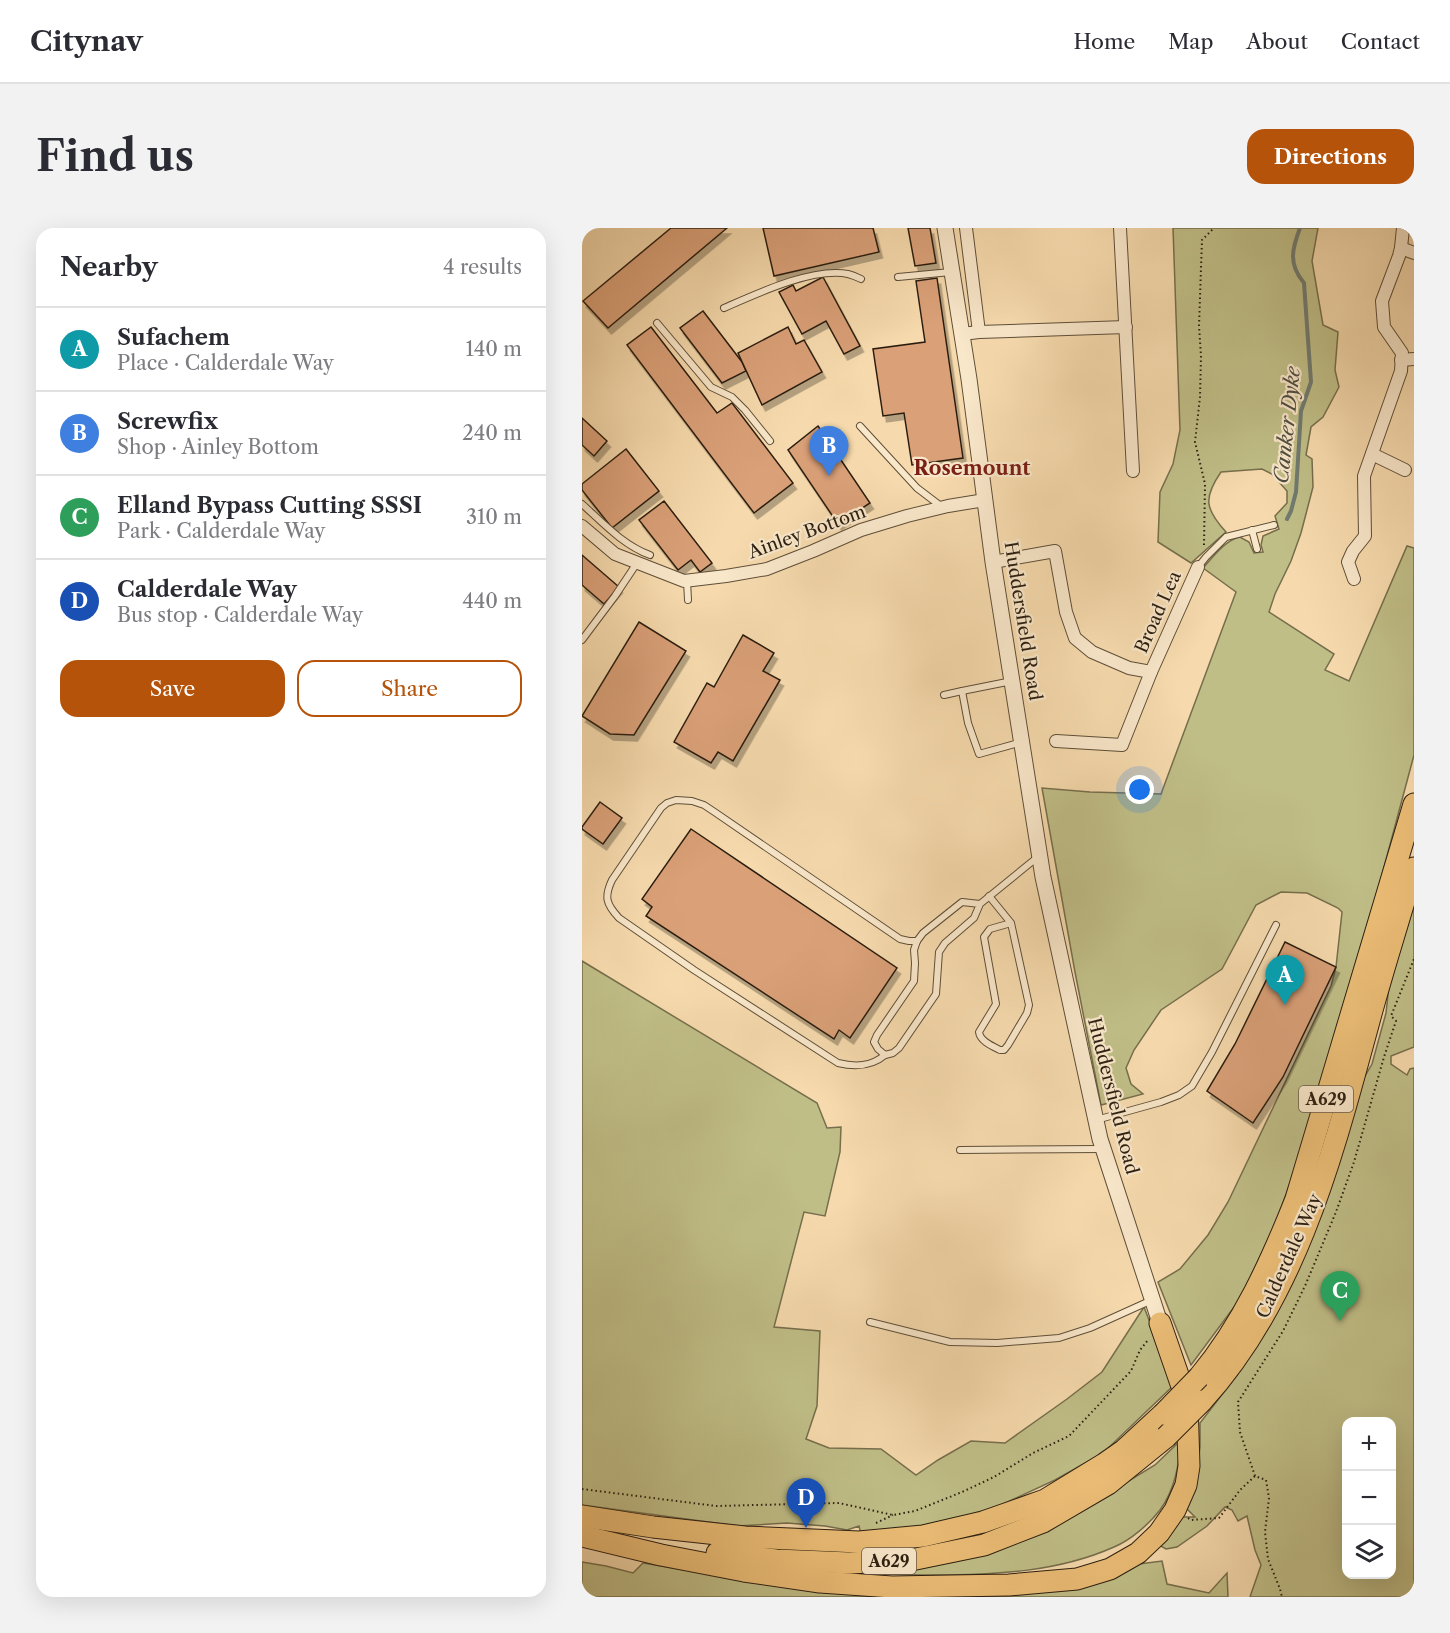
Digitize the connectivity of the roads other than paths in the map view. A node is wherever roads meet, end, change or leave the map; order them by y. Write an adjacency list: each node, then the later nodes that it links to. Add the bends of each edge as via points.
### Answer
1 (945, 228): 7 (street, Huddersfield Road)
2 (966, 228): 13 (street)
3 (1120, 228): 12 (street)
4 (1403, 228): 5 (street)
5 (1401, 248): 6 (street); 15 (street, via 1382,300 1384,327)
6 (1414, 253)
7 (952, 272): 8 (lane); 14 (street, Huddersfield Road)
8 (898, 276)
9 (861, 279): 10 (lane, via 849,274 818,274)
10 (724, 308)
11 (657, 323): 17 (lane, via 711,387 732,397)
12 (1126, 327): 13 (street); 20 (street)
13 (979, 332): 14 (street)
14 (962, 334): 21 (street, Huddersfield Road)
15 (1408, 360): 18 (street)
16 (860, 426): 23 (lane, via 917,488)
17 (770, 441)
18 (1372, 454): 19 (street); 34 (street, via 1364,476 1365,536 1348,562)
19 (1405, 470)
20 (1133, 471)
21 (985, 500): 23 (street, Ainley Bottom); 31 (street, Huddersfield Road)
22 (582, 504): 27 (lane)
23 (942, 507): 35 (street, Ainley Bottom, via 861,530 768,569)
24 (1274, 525): 26 (lane)
25 (582, 526): 30 (street, Ainley Bottom)
26 (1252, 530): 28 (lane); 33 (lane, via 1226,537)
27 (629, 545): 29 (lane); 30 (lane)
28 (1257, 549)
29 (650, 555)
30 (621, 557): 32 (street, Ainley Bottom)
31 (993, 562): 38 (street, Broad Lea, via 1056,551 1066,612 1075,638 1092,652 1129,668); 39 (street, Huddersfield Road)
32 (637, 563): 35 (street, Ainley Bottom); 37 (lane)
33 (1198, 567): 38 (street, Broad Lea)
34 (1354, 579)
35 (687, 581): 36 (lane)
36 (688, 600)
37 (582, 639)
38 (1151, 672): 43 (street, Broad Lea, via 1122,745)
39 (1013, 681): 40 (lane); 42 (street, Huddersfield Road)
40 (962, 691): 41 (lane); 42 (lane, via 979,754)
41 (944, 694)
42 (1022, 741): 45 (street, Huddersfield Road)
43 (1056, 741)
44 (1414, 804): 62 (highway, Calderdale Way / A629, bridge, via 1296,1199 1254,1294 1199,1377 1124,1450 1045,1500 984,1522 923,1536)
45 (1040, 855): 47 (lane); 53 (street, Huddersfield Road)
46 (1414, 867): 61 (highway, Calderdale Way / A629, bridge, via 1320,1188 1282,1282 1228,1371 1166,1437 1108,1484 1043,1522 984,1545 911,1560 776,1560)
47 (989, 897): 48 (lane); 49 (lane)
48 (980, 904): 51 (lane, via 962,902); 52 (lane, via 974,918 939,952 936,994 899,1048)
49 (1011, 923): 49 (lane, via 1029,1005 1008,1045 1000,1050 979,1036 996,1004 984,938 990,929)
50 (1276, 925): 53 (lane, via 1192,1086 1161,1102)
51 (916, 941): 52 (lane, via 914,981 874,1042); 52 (lane, via 900,939 704,805 692,801 676,800 661,808 607,891 611,909 619,918 838,1063 864,1065)
52 (885, 1055)
53 (1096, 1120): 54 (street, Huddersfield Road)
54 (1103, 1149): 55 (lane); 56 (street, Huddersfield Road)
55 (960, 1150)
56 (1153, 1300): 57 (lane, via 1059,1338 997,1343 950,1342); 58 (street, Huddersfield Road)
57 (870, 1322)
58 (1160, 1323): 61 (highway, via 1187,1401 1186,1485 1160,1533 1138,1553 1110,1569 1077,1579 1009,1585 892,1587 744,1571)
59 (582, 1516): 62 (highway, Calderdale Way / A629, via 653,1527)
60 (838, 1534): 62 (lane, Calderdale Way)
61 (582, 1536)
62 (859, 1542)

